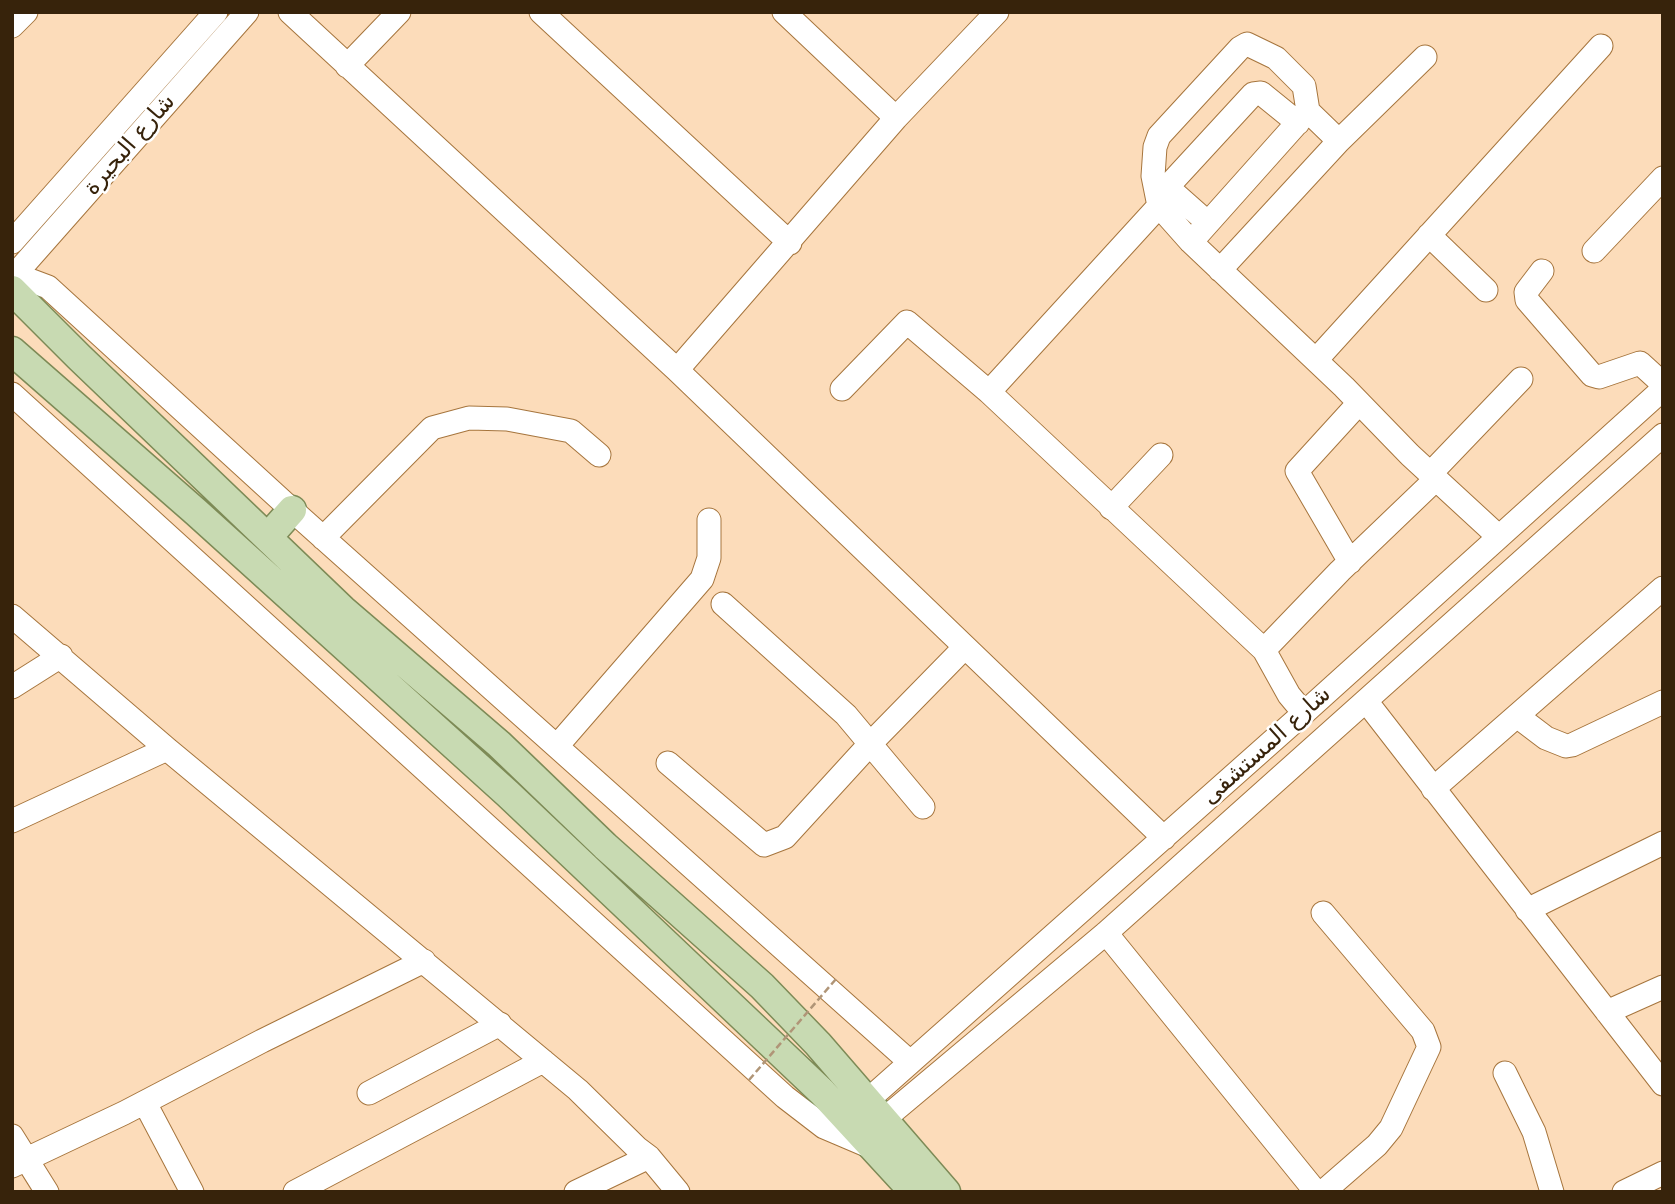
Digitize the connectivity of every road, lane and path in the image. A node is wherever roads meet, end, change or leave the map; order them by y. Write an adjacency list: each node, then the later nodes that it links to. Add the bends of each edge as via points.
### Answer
1 (26, 12): 9 (street)
2 (216, 12): 20 (street, شارع البحيرة)
3 (247, 12): 26 (street, شارع البحيرة)
4 (290, 12): 12 (street)
5 (399, 12): 12 (street)
6 (541, 12): 22 (street)
7 (997, 12): 14 (street)
8 (794, 15): 14 (street)
9 (12, 26)
10 (1601, 46): 19 (street)
11 (1425, 57): 15 (street)
12 (347, 66): 31 (street)
13 (1303, 117): 15 (street); 17 (street, via 1304,86 1276,58 1247,44 1240,48 1159,136 1153,176); 18 (street); 18 (street, via 1261,93 1253,94 1171,183 1173,192)
14 (896, 118): 22 (street)
15 (1339, 141): 24 (street)
16 (1663, 178): 23 (street)
17 (1158, 206): 21 (street); 35 (street)
18 (1208, 223): 21 (street)
19 (1429, 235): 28 (street); 30 (street)
20 (12, 242)
21 (1191, 242): 24 (street)
22 (790, 243): 31 (street)
23 (1594, 251)
24 (1220, 270): 30 (street)
25 (1542, 271): 33 (street, via 1526,292 1527,300 1592,375 1599,377 1640,363)
26 (12, 278)
27 (12, 290): 43 (street, via 20,280 48,287); 45 (main road)
28 (1486, 290)
29 (12, 351): 92 (main road, via 508,793)
30 (1315, 360): 37 (street)
31 (677, 370): 54 (street)
32 (1521, 379): 41 (street)
33 (1663, 386): 46 (street, شارع المستشفى)
34 (842, 389): 35 (street, via 907,322)
35 (989, 392): 42 (street)
36 (12, 394): 92 (street, via 785,1097 824,1127)
37 (1359, 403): 41 (street); 48 (street, via 1297,471)
38 (1663, 435): 53 (street, شارع المستشفى)
39 (599, 455): 47 (street, via 571,431 506,419 469,418 432,428)
40 (1161, 456): 42 (street)
41 (1433, 476): 46 (street); 48 (street)
42 (1111, 508): 55 (street)
43 (292, 510): 45 (main road); 47 (street)
44 (709, 520): 65 (street, via 709,558 702,579)
45 (268, 537): 90 (main road, via 343,610 499,744 762,986)
46 (1499, 537): 50 (street, شارع المستشفى)
47 (323, 538): 65 (street)
48 (1350, 562): 55 (street)
49 (1663, 588): 62 (street)
50 (1428, 601): 53 (street); 58 (street, شارع المستشفى)
51 (723, 604): 64 (street, via 846,715)
52 (12, 616): 56 (street)
53 (1450, 626): 59 (street, شارع المستشفى)
54 (965, 647): 64 (street); 71 (street)
55 (1264, 650): 61 (street)
56 (61, 656): 57 (street); 66 (street)
57 (12, 687)
58 (1322, 696): 61 (street, شارع المستشفى); 63 (street)
59 (1366, 701): 63 (street, شارع المستشفى); 68 (street)
60 (1663, 702): 62 (street, via 1566,746 1546,738)
61 (1304, 713): 71 (street, شارع المستشفى)
62 (1517, 716): 68 (street)
63 (1343, 721): 75 (street, شارع المستشفى)
64 (870, 744): 67 (street, via 785,837 764,845); 69 (street)
65 (557, 747): 84 (street)
66 (167, 749): 70 (street); 76 (street)
67 (668, 763)
68 (1433, 789): 73 (street)
69 (923, 807)
70 (12, 821)
71 (1164, 838): 80 (street, شارع المستشفى)
72 (1663, 843): 73 (street)
73 (1527, 910): 79 (street)
74 (1323, 913): 104 (street, via 1423,1031 1429,1047 1391,1128)
75 (1106, 933): 82 (street, شارع المستشفى); 103 (street)
76 (424, 961): 81 (street); 89 (street)
77 (835, 979): 86 (path, bridge)
78 (1663, 987): 79 (street)
79 (1607, 1012): 87 (street)
80 (963, 1016): 82 (street, via 961,1032 970,1040); 84 (street, شارع المستشفى)
81 (500, 1024): 83 (street); 88 (street)
82 (982, 1038): 90 (street, شارع المستشفى)
83 (543, 1061): 93 (street); 98 (street)
84 (910, 1062): 90 (street, شارع المستشفى)
85 (1505, 1073): 105 (street, via 1534,1132)
86 (749, 1080)
87 (1663, 1084)
88 (369, 1093)
89 (145, 1102): 94 (street); 97 (street)
90 (876, 1110): 102 (main road)
91 (12, 1136): 94 (street)
92 (875, 1148): 101 (main road)
93 (649, 1157): 99 (street); 100 (street)
94 (20, 1163): 96 (street)
95 (1651, 1182): 106 (street)
96 (47, 1192)
97 (192, 1192)
98 (295, 1192)
99 (576, 1192)
100 (678, 1192)
101 (914, 1192)
102 (946, 1192)
103 (1316, 1192)
104 (1323, 1192)
105 (1552, 1192)
106 (1624, 1192)

